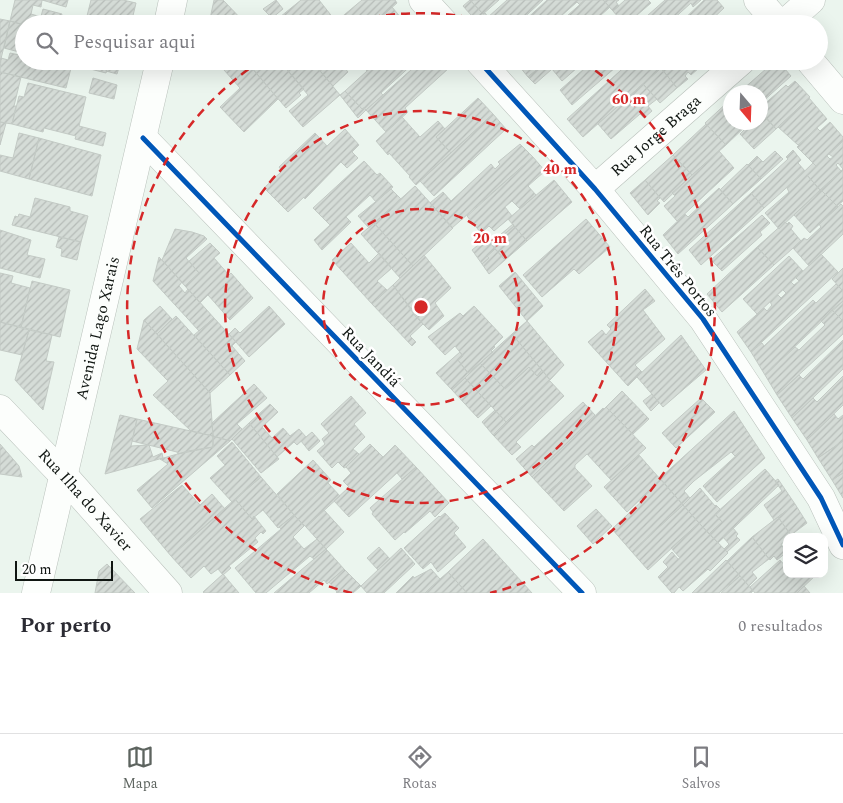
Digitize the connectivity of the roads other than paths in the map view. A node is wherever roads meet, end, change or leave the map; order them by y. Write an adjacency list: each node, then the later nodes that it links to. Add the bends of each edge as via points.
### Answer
1 (173, 0): 5 (street)
2 (423, 0): 6 (street)
3 (758, 0): 7 (street)
4 (811, 0): 8 (street)
5 (170, 15)
6 (437, 15)
7 (771, 15)
8 (794, 15)
9 (158, 70): 14 (street, Avenida Lago Xarais)
10 (487, 70): 15 (street, Rua Três Portos)
11 (731, 70): 15 (street, Rua Jorge Braga)
12 (818, 70): 13 (street)
13 (843, 100)
14 (143, 138): 17 (street, Avenida Lago Xarais); 21 (street, Rua Jandiá)
15 (594, 189): 18 (street, Rua Três Portos, via 703,319 821,498)
16 (0, 409): 17 (street, Rua Ilha do Xavier)
17 (64, 476): 19 (street, Avenida Lago Xarais); 20 (street, Rua Ilha do Xavier)
18 (843, 546)
19 (36, 593)
20 (168, 593)
21 (582, 593)

